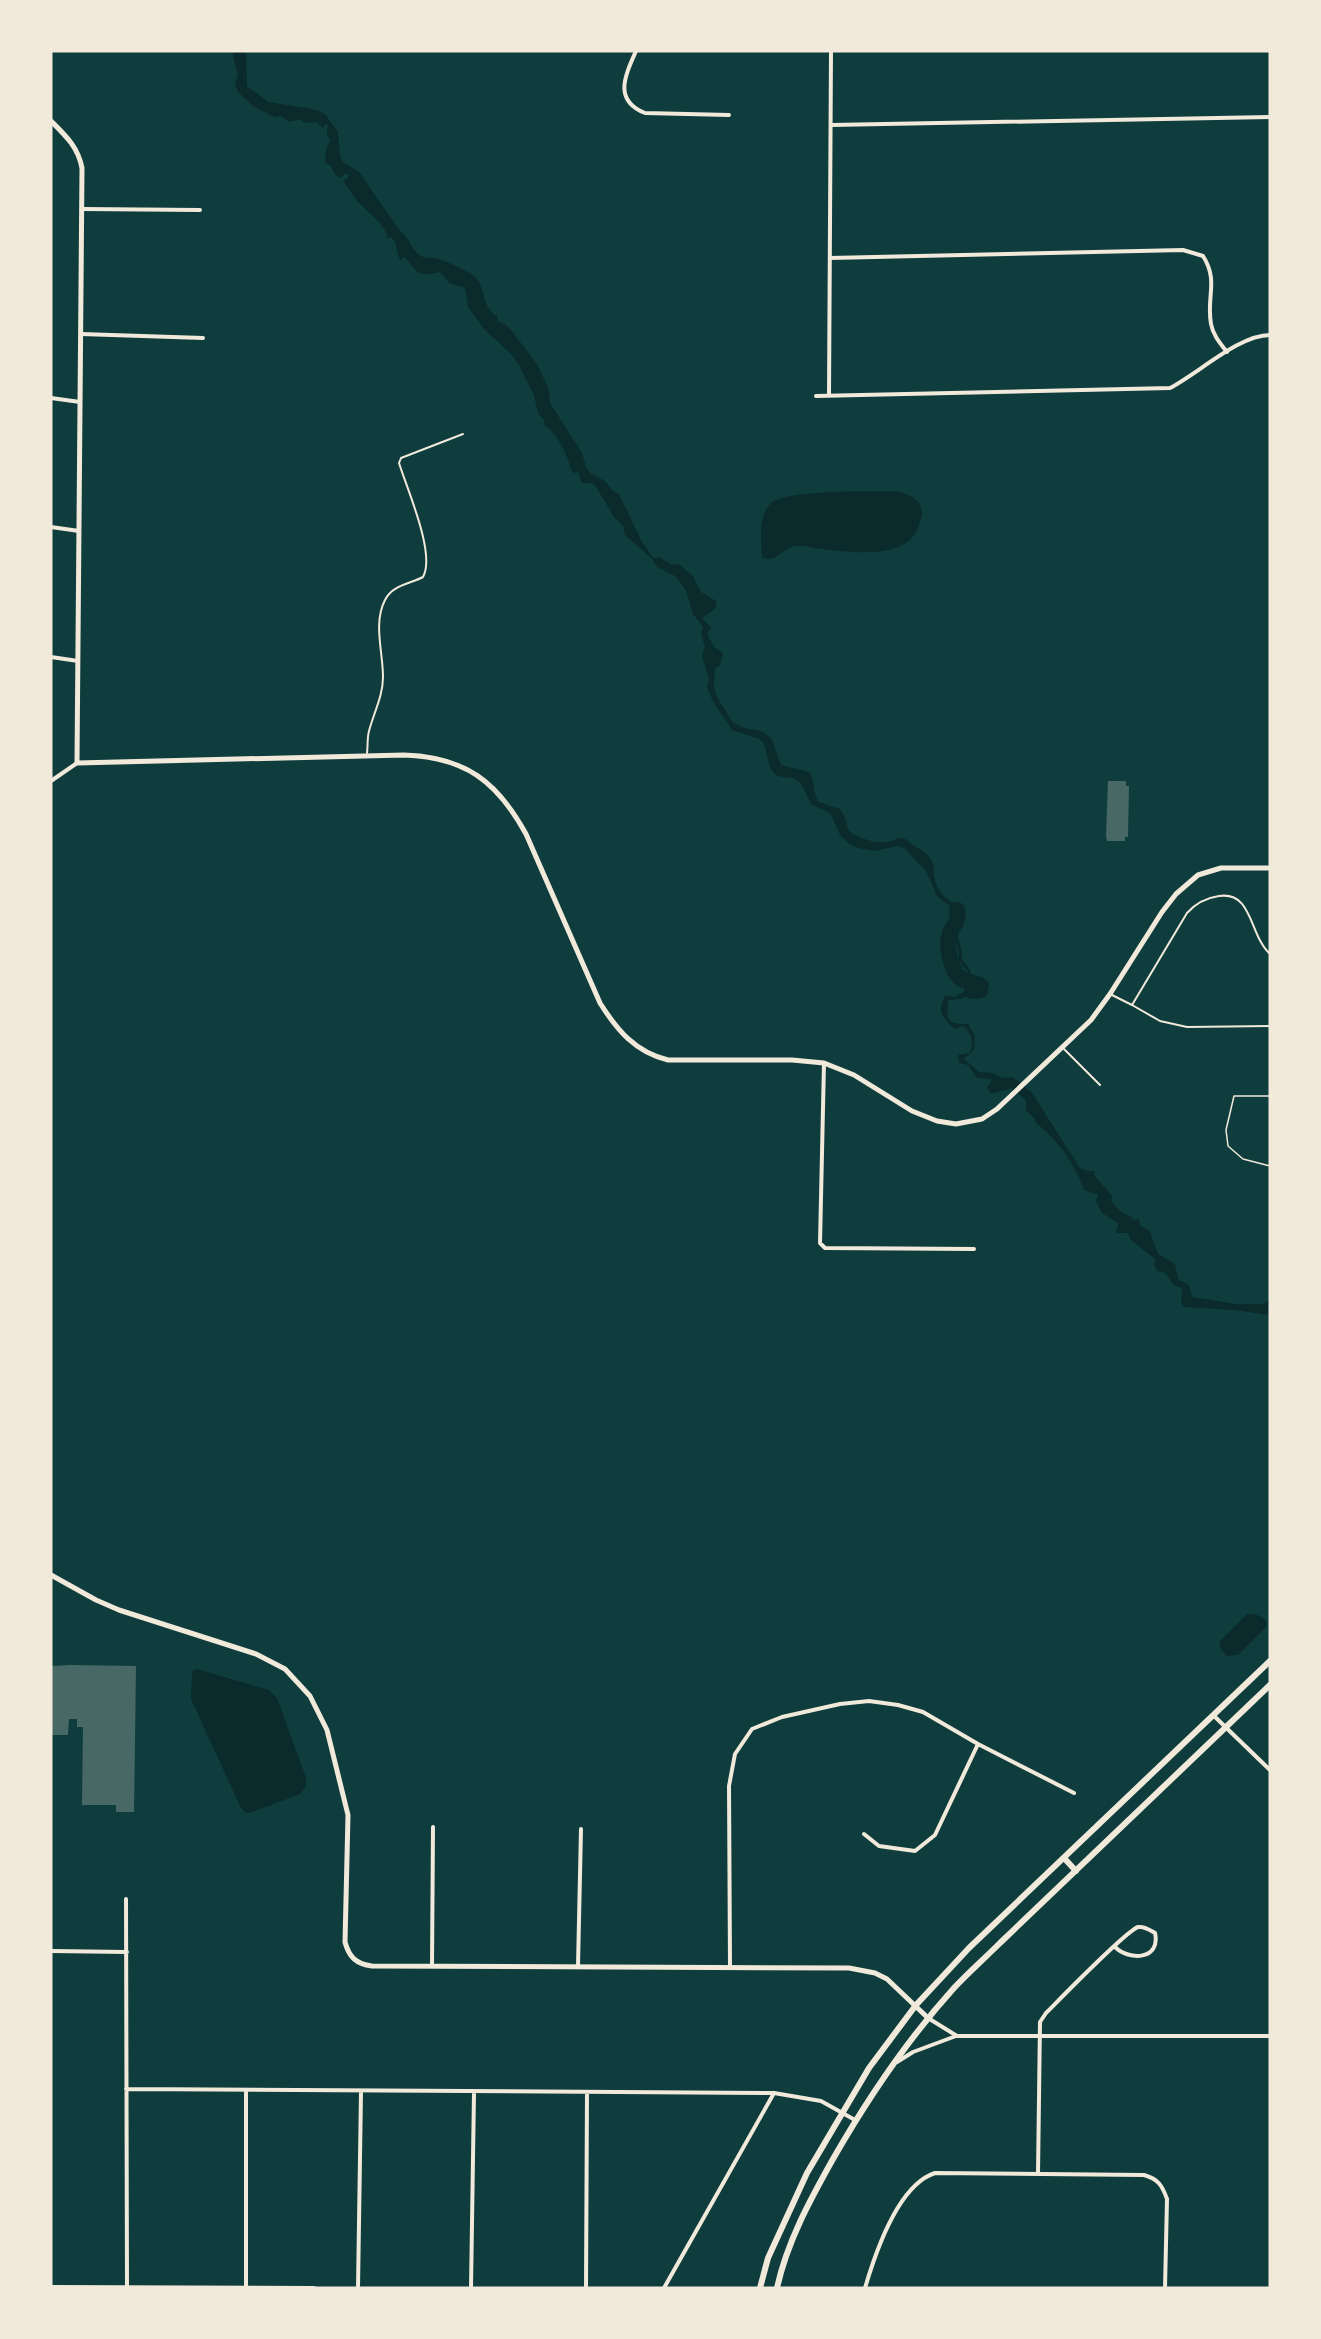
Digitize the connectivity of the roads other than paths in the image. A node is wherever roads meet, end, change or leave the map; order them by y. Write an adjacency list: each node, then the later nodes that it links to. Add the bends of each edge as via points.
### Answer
1 (636, 51): 3 (street, via 623,86 633,109 645,113)
2 (831, 51): 6 (street)
3 (729, 115)
4 (1270, 117): 6 (street)
5 (51, 121): 7 (street, via 79,154)
6 (831, 124): 9 (street)
7 (82, 209): 8 (street); 10 (street)
8 (200, 210)
9 (830, 258): 13 (street, via 1183,250 1203,256 1211,269 1211,323 1216,339); 15 (street)
10 (81, 334): 12 (street); 17 (street)
11 (1270, 335): 13 (street, via 1246,340)
12 (202, 338)
13 (1227, 352): 15 (street, via 1180,382 1153,390)
14 (816, 396): 15 (street)
15 (829, 396)
16 (51, 398): 17 (street)
17 (80, 402): 20 (street)
18 (463, 434): 23 (lane, via 401,458 399,463 428,560 423,577 390,592 381,611 382,690 368,735)
19 (51, 527): 20 (street)
20 (80, 532): 22 (street)
21 (51, 657): 22 (street)
22 (78, 661): 24 (street)
23 (367, 756): 24 (street); 32 (street, via 423,756 451,762 486,781 507,802 526,834 600,1003 616,1028 633,1044 657,1058 675,1061)
24 (77, 764): 25 (street)
25 (51, 781)
26 (1270, 868): 28 (street, via 1221,868 1198,875 1162,912)
27 (1270, 954): 29 (lane, via 1259,942 1244,902 1234,896 1211,897 1196,903 1187,913)
28 (1110, 994): 29 (lane); 31 (street)
29 (1132, 1005): 30 (lane, via 1161,1021 1187,1027)
30 (1270, 1026)
31 (1063, 1048): 32 (street, via 997,1109 966,1123 948,1124 912,1111 854,1075); 33 (lane)
32 (824, 1063): 34 (street, via 820,1243 825,1248)
33 (1100, 1085)
34 (974, 1249)
35 (51, 1575): 52 (street, via 119,1610 256,1654 285,1669 310,1696 327,1730 348,1815 347,1951 364,1965)
36 (1270, 1661): 38 (main road)
37 (1270, 1685): 39 (main road)
38 (1213, 1714): 39 (street); 46 (main road)
39 (1227, 1728): 41 (street); 47 (main road)
40 (978, 1744): 42 (street); 45 (street, via 935,1835 915,1851 879,1846); 54 (street, via 923,1712 869,1701 782,1717 752,1729 735,1755 729,1786)
41 (1270, 1770)
42 (1074, 1793)
43 (433, 1827): 52 (street)
44 (581, 1829): 53 (street)
45 (864, 1833)
46 (1064, 1858): 47 (main road); 55 (main road, via 969,1948)
47 (1076, 1870): 56 (main road)
48 (126, 1899): 51 (street)
49 (1115, 1947): 49 (street, via 1138,1927 1147,1928 1157,1941 1146,1956 1133,1956); 58 (street, via 1046,2013 1040,2022)
50 (51, 1951): 51 (street)
51 (127, 1952): 61 (street)
52 (432, 1966): 53 (street)
53 (578, 1966): 54 (street)
54 (730, 1967): 55 (street, via 849,1968 875,1973)
55 (916, 2005): 56 (street); 67 (main road)
56 (928, 2018): 57 (street); 60 (main road)
57 (957, 2036): 58 (street); 60 (street, via 913,2052)
58 (1039, 2036): 59 (street); 69 (street)
59 (1270, 2036)
60 (893, 2065): 68 (main road)
61 (126, 2089): 62 (street); 72 (street)
62 (246, 2090): 63 (street); 73 (street)
63 (361, 2092): 64 (street); 75 (street)
64 (474, 2092): 65 (street); 76 (street)
65 (587, 2092): 66 (street); 77 (street)
66 (774, 2093): 67 (street, via 808,2097); 78 (street)
67 (842, 2112): 68 (street); 79 (main road, via 784,2217)
68 (855, 2121): 80 (main road, via 798,2225)
69 (1038, 2174): 81 (street, via 935,2173 918,2181 892,2221 873,2260); 82 (street, via 1144,2175 1156,2179 1167,2199)
70 (51, 2287): 71 (street)
71 (91, 2288): 72 (street)
72 (127, 2288): 73 (street)
73 (246, 2288): 74 (street)
74 (314, 2288)
75 (358, 2288)
76 (471, 2288)
77 (586, 2288)
78 (664, 2288)
79 (760, 2288)
80 (777, 2288)
81 (865, 2288)
82 (1165, 2288)

